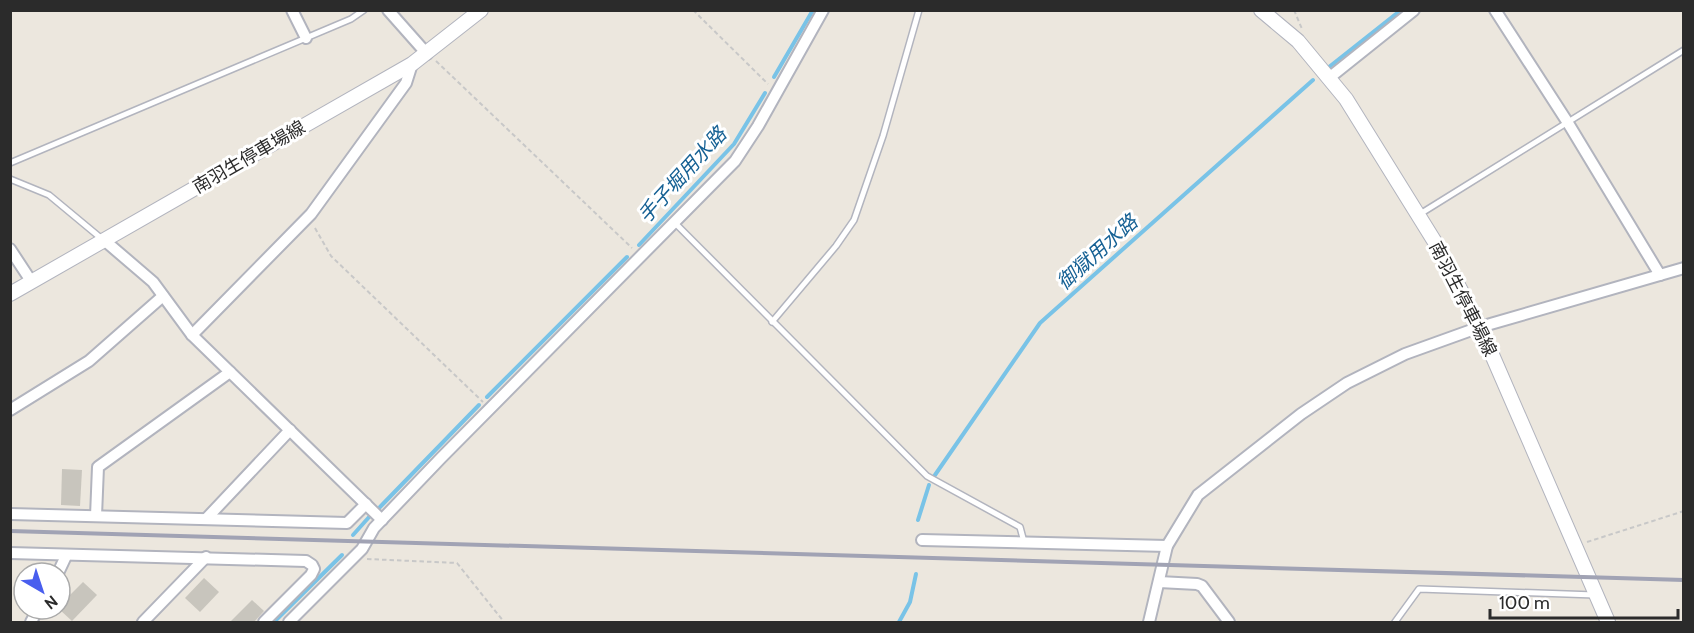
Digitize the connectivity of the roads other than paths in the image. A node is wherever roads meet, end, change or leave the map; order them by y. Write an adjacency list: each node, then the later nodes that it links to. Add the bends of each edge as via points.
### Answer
1 (292, 10): 10 (street)
2 (364, 10): 10 (lane)
3 (388, 10): 12 (street)
4 (481, 10): 12 (main road, 南羽生停車場線)
5 (823, 10): 19 (street, via 735,161)
6 (919, 10): 27 (lane, via 884,136 854,220)
7 (1261, 10): 14 (main road, 南羽生停車場線, via 1298,40)
8 (1414, 10): 14 (street)
9 (1495, 10): 15 (street)
10 (306, 38): 16 (lane)
11 (1683, 50): 15 (lane)
12 (427, 54): 13 (main road, 南羽生停車場線)
13 (412, 64): 20 (main road, 南羽生停車場線); 29 (street, via 406,82 306,220)
14 (1329, 78): 18 (main road, 南羽生停車場線)
15 (1568, 123): 18 (lane); 23 (street)
16 (10, 163)
17 (10, 179): 20 (lane, via 49,195)
18 (1418, 216): 28 (main road, 南羽生停車場線)
19 (675, 223): 27 (lane); 37 (street)
20 (104, 240): 24 (main road, 南羽生停車場線); 26 (street, via 153,282)
21 (10, 249): 24 (street)
22 (1683, 268): 23 (street)
23 (1660, 275): 28 (street)
24 (31, 282): 25 (main road, 南羽生停車場線)
25 (10, 294)
26 (163, 296): 29 (street); 31 (street, via 89,361)
27 (772, 322): 39 (lane, via 927,476 1020,527)
28 (1480, 327): 40 (street, via 1372,368 1301,414 1198,495); 46 (main road, 南羽生停車場線)
29 (192, 335): 30 (street)
30 (230, 372): 32 (street); 35 (street, via 98,467)
31 (10, 410)
32 (290, 430): 33 (street); 36 (street)
33 (366, 504): 36 (street, via 347,523); 37 (street)
34 (10, 514): 35 (street)
35 (96, 516): 36 (street)
36 (206, 519)
37 (382, 520): 49 (street, via 352,559)
38 (922, 540): 39 (street)
39 (1024, 542): 40 (street)
40 (1167, 546): 45 (street)
41 (10, 553): 42 (street)
42 (66, 556): 43 (street); 44 (street)
43 (206, 557): 47 (street); 48 (street, via 306,561 312,565 311,575)
44 (64, 561)
45 (1159, 582): 50 (street); 51 (street, via 1197,584)
46 (1597, 595): 52 (lane, via 1419,589); 53 (main road, 南羽生停車場線)
47 (143, 622)
48 (264, 622)
49 (289, 622)
50 (1149, 622)
51 (1229, 622)
52 (1395, 622)
53 (1608, 622)

